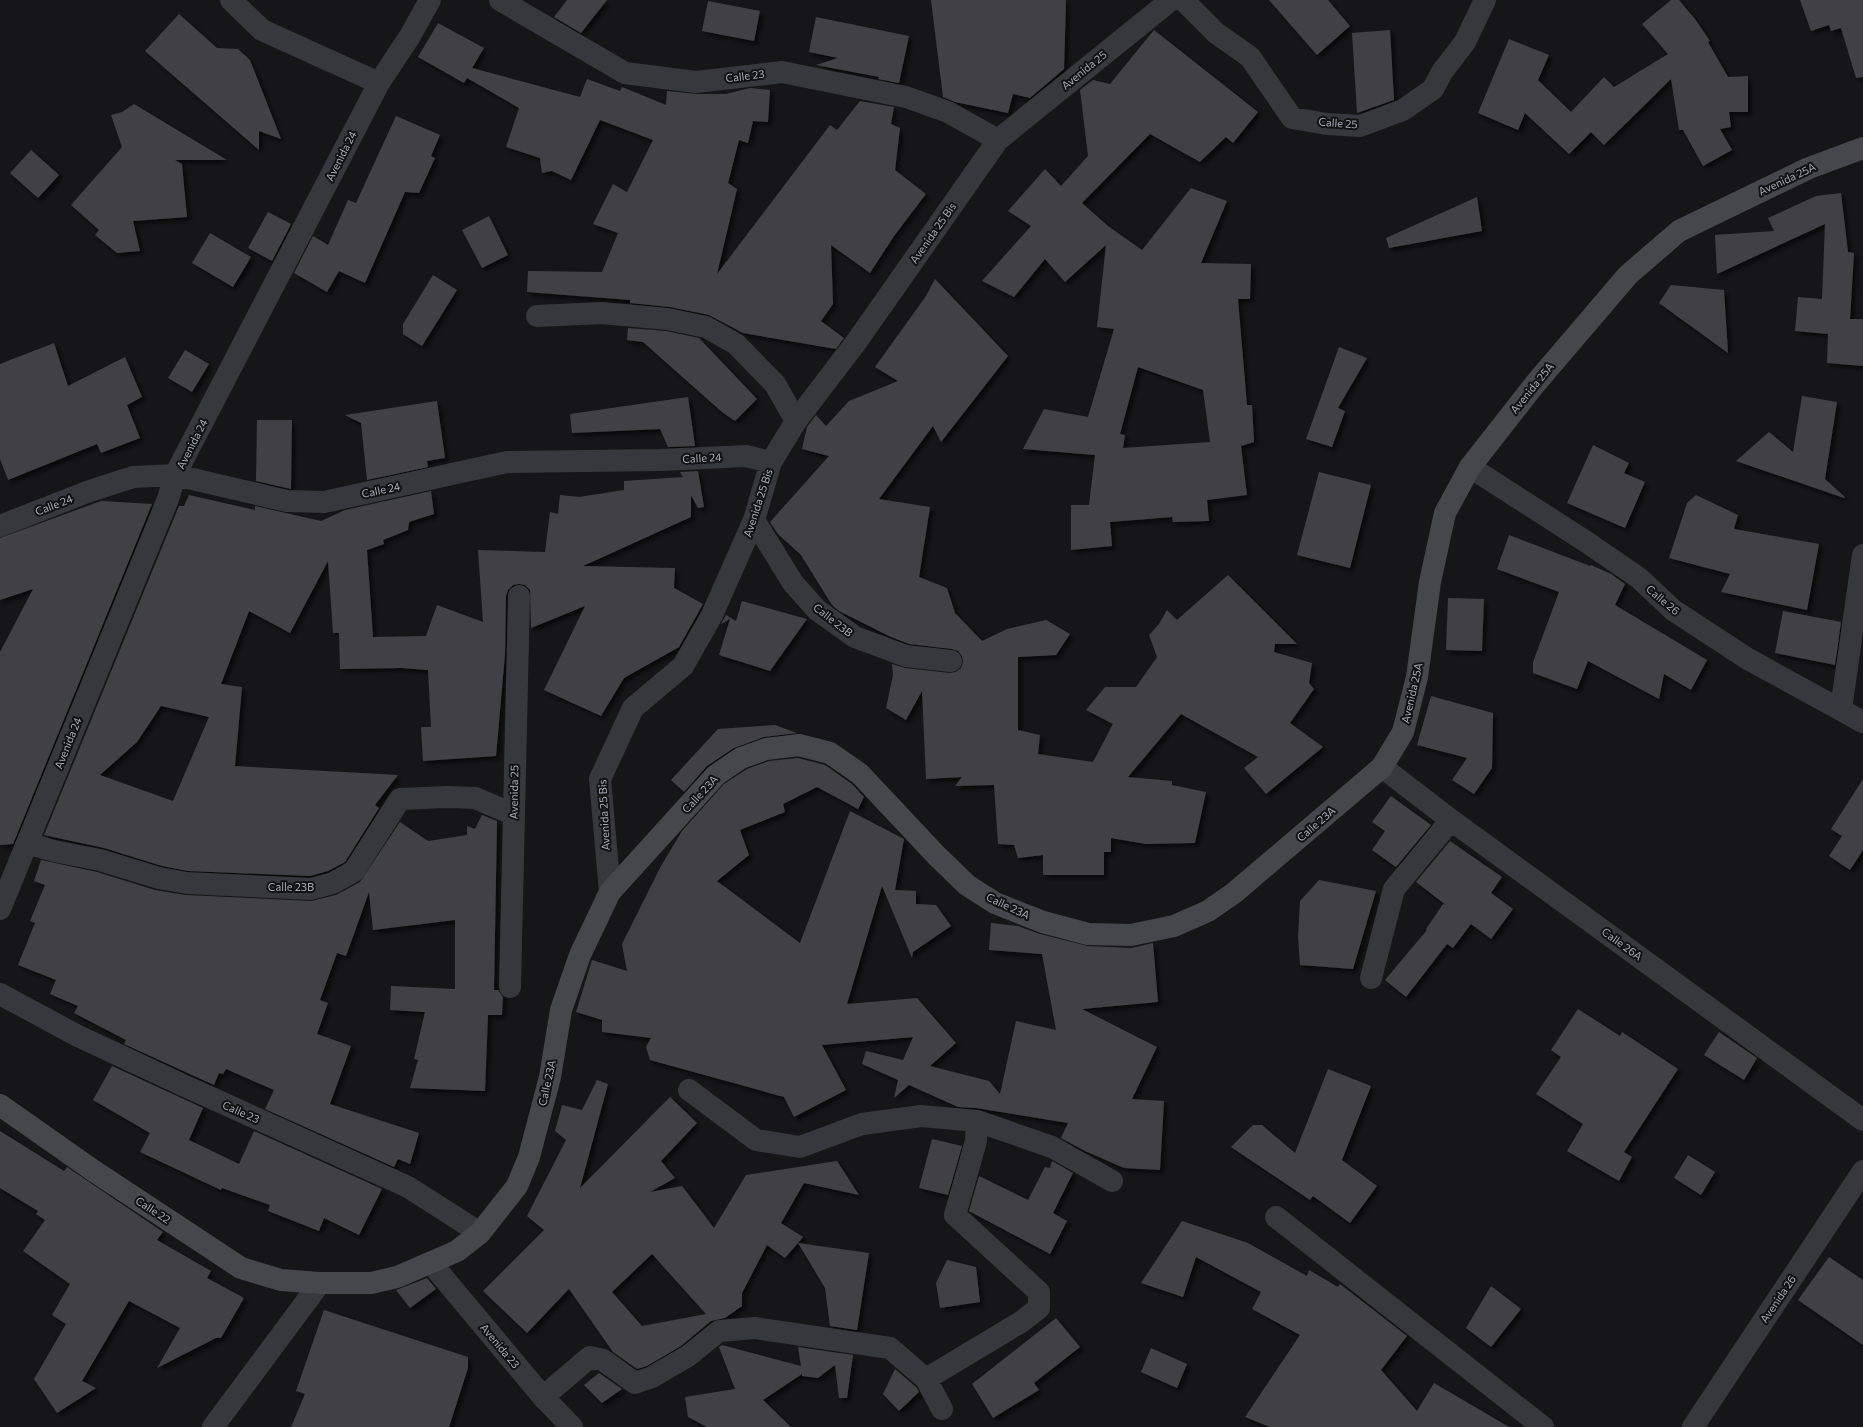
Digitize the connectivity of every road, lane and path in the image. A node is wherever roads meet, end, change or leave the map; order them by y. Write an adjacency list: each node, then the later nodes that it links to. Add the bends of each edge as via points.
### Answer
1 (231, 0): 7 (street, via 262,30)
2 (430, 0): 7 (street, Avenida 24)
3 (500, 0): 8 (street, Calle 23, via 625,73 696,82 782,72 906,97 948,112)
4 (1170, 0): 8 (street, Avenida 25)
5 (1183, 0): 6 (street, Calle 25, via 1216,33 1250,57 1292,118 1360,126 1403,110 1433,89 1442,72 1465,42)
6 (1485, 0)
7 (379, 83): 14 (street, Avenida 24)
8 (998, 140): 11 (street, Avenida 25 Bis, via 858,341)
9 (1863, 148): 13 (main road, Avenida 25A, via 1809,168 1679,231 1628,275 1535,384)
10 (537, 316): 11 (street, via 602,313 668,319 706,327 736,344 775,384)
11 (796, 421): 12 (street, Avenida 25 Bis)
12 (771, 462): 14 (street, Calle 24, via 746,456 507,462 324,502 287,501); 15 (street, Avenida 25 Bis)
13 (1470, 467): 20 (street, Calle 26, via 1638,578 1673,610 1736,651); 22 (main road, Avenida 25A, via 1445,513 1430,582 1417,677 1403,732)
14 (175, 476): 16 (street, Calle 24, via 132,477); 25 (street, Avenida 24, via 168,499)
15 (754, 520): 19 (street, Calle 23B, via 793,583 817,610 855,637 906,656); 26 (street, Avenida 25 Bis, via 712,615 683,666 633,708 600,779)
16 (0, 526)
17 (1863, 554): 20 (street)
18 (519, 596): 23 (street, Avenida 25)
19 (951, 661)
20 (1841, 709): 21 (street, Calle 26)
21 (1863, 722)
22 (1382, 767): 24 (street, Calle 26A); 26 (main road, Calle 23A, via 1234,893 1208,911 1174,926 1131,935 1088,934 1043,922 995,903 967,885 936,856 860,774 830,753 799,745 766,748 741,758 716,775)
23 (514, 814): 25 (street, Calle 23B, via 475,798 400,799 354,871 333,883 311,889 187,883); 29 (street, Avenida 25)
24 (1451, 820): 28 (street, via 1394,889); 33 (street, Calle 26A)
25 (27, 843): 27 (street, Avenida 24)
26 (610, 892): 38 (main road, Calle 23A, via 580,955 561,1010 550,1077 529,1157 517,1186)
27 (0, 909)
28 (1371, 978)
29 (510, 987)
30 (0, 994): 38 (street, Calle 23, via 78,1036 408,1187)
31 (689, 1090): 34 (street, via 756,1140 800,1147 862,1124 921,1116)
32 (0, 1105): 40 (main road, Calle 22, via 94,1171 242,1268 281,1280)
33 (1863, 1120)
34 (978, 1121): 36 (street, via 1052,1147); 41 (street, via 976,1141 955,1215 1039,1292 1039,1308 1021,1322)
35 (1863, 1171): 47 (street, Avenida 26)
36 (1112, 1181)
37 (1276, 1216): 46 (street)
38 (480, 1233): 39 (main road, Calle 23A, via 457,1250)
39 (431, 1263): 40 (main road, Calle 23A, via 396,1277 371,1283); 42 (street, Avenida 23)
40 (320, 1283): 44 (street)
41 (926, 1380): 42 (street, via 890,1348 755,1328 719,1331 688,1356 652,1377 635,1383 603,1360 590,1358); 43 (street)
42 (543, 1397): 45 (street, Avenida 23)
43 (942, 1409)
44 (213, 1427)
45 (572, 1427)
46 (1543, 1427)
47 (1693, 1427)

